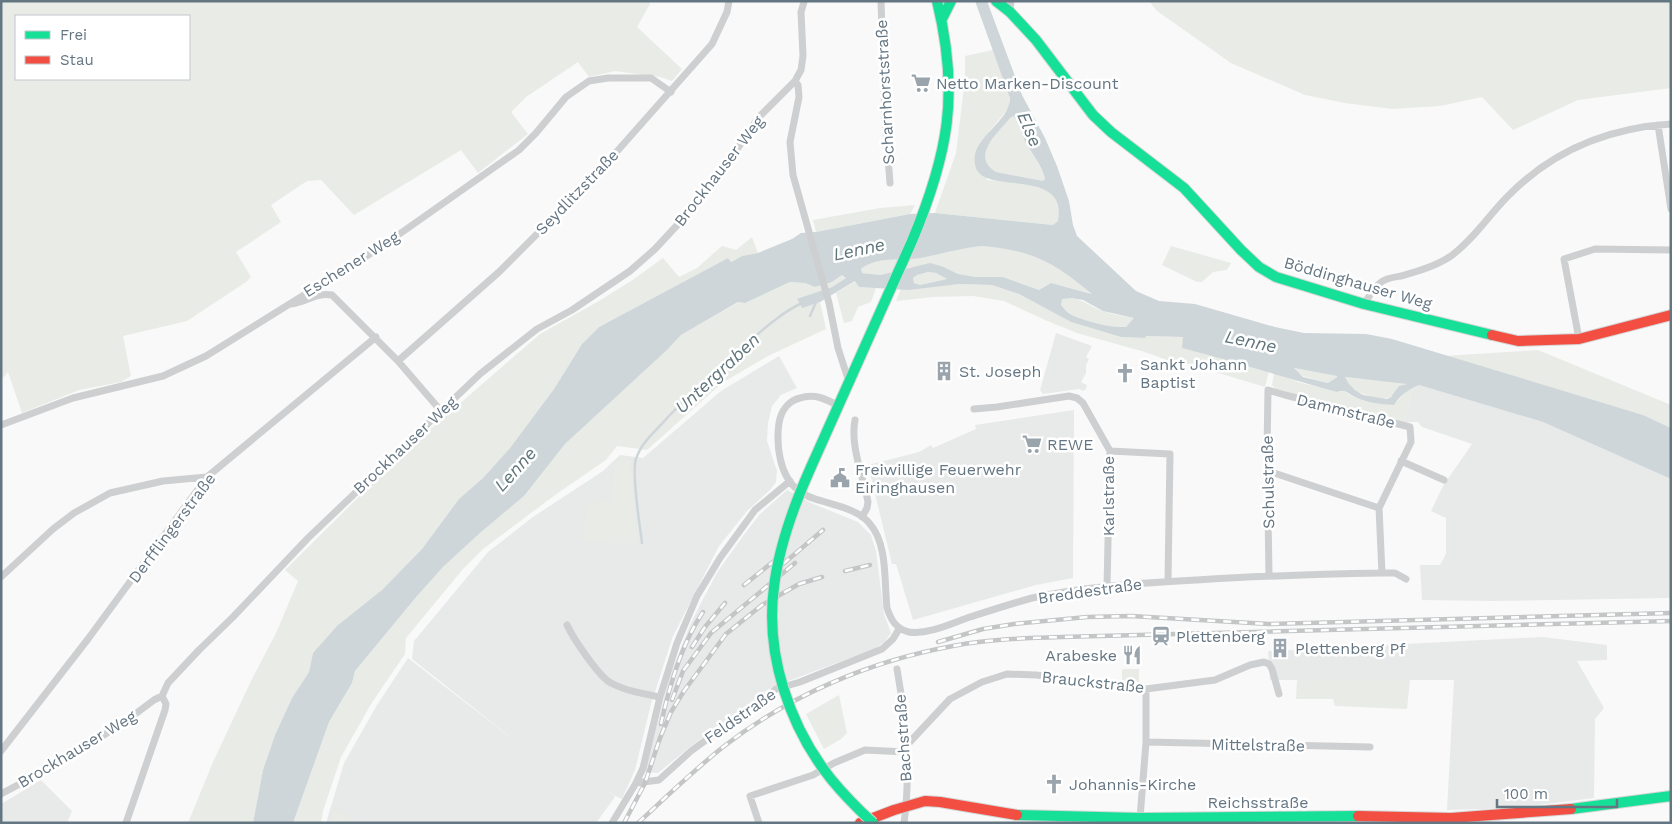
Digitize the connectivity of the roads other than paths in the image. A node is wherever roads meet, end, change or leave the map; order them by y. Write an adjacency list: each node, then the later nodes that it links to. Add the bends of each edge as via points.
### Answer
1 (729, 1): 13 (street, Seydlitzstraße, via 712,44)
2 (803, 1): 3 (street); 12 (street, via 803,56)
3 (812, 1)
4 (881, 1): 16 (street, Scharnhorststraße)
5 (929, 1): 11 (main road)
6 (937, 1): 11 (main road)
7 (951, 1): 11 (main road)
8 (996, 1): 10 (main road, Böddinghauser Weg)
9 (1011, 1): 10 (street)
10 (1010, 12): 20 (main road, Böddinghauser Weg, via 1036,40 1093,115 1184,188 1259,267 1276,277)
11 (942, 19): 25 (main road, via 949,63 946,135 940,165 919,223)
12 (795, 81): 25 (street, via 799,97 790,142 793,175); 29 (street, Brockhauser Weg, via 758,118 695,206 655,249 600,292 537,329 480,374)
13 (671, 92): 19 (street, Eschener Weg, via 651,78 589,81 566,97 519,150 381,247); 24 (street, Seydlitzstraße, via 597,174 499,272)
14 (1671, 124): 15 (street)
15 (1658, 125): 17 (street); 20 (street, via 1597,137 1559,156 1509,195 1465,245 1422,270 1382,281)
16 (890, 183)
17 (1671, 209)
18 (1671, 250): 23 (street, via 1595,249 1564,259)
19 (288, 304): 22 (street, via 332,295); 31 (street, Eschener Weg, via 206,356 163,376 73,398)
20 (1364, 304): 23 (main road, Böddinghauser Weg, via 1518,341)
21 (1671, 315): 23 (main road, Böddinghauser Weg)
22 (376, 337): 24 (street); 35 (street, Derfflingerstraße)
23 (1578, 339)
24 (398, 361): 29 (street)
25 (849, 383): 27 (main road)
26 (1268, 390): 33 (street, Dammstraße, via 1410,427 1411,442); 34 (street, Schulstraße)
27 (839, 406): 37 (street, via 811,395 790,402 780,415 779,450); 68 (main road, bridge, via 799,491 789,522 777,565 772,605 773,636 778,668 794,720 836,787)
28 (974, 409): 32 (street, Karlstraße, via 1069,396 1077,398)
29 (441, 411): 51 (street, Brockhauser Weg, via 308,538 175,675)
30 (855, 420): 39 (street, via 856,448 868,502)
31 (1, 425)
32 (1110, 451): 44 (street, via 1170,454); 45 (street, Karlstraße)
33 (1401, 461): 36 (street); 38 (street)
34 (1268, 471): 38 (street); 41 (street, Schulstraße)
35 (207, 477): 42 (street, via 170,480 110,493 53,529); 56 (street, Derfflingerstraße)
36 (1444, 480)
37 (790, 481): 39 (street, via 797,490); 52 (street, via 755,510 697,596 677,643)
38 (1379, 508): 40 (street)
39 (862, 517): 47 (street, via 870,524 882,551 887,608)
40 (1382, 573): 41 (street, Breddestraße); 43 (street, Breddestraße, via 1396,573)
41 (1269, 575): 44 (street, Breddestraße)
42 (1, 577)
43 (1406, 579)
44 (1168, 581): 45 (street, Breddestraße)
45 (1107, 587): 47 (street, Breddestraße, via 1027,600 928,630 914,632)
46 (567, 625): 52 (street, via 572,637 612,684)
47 (899, 628): 57 (street, Feldstraße, via 882,649 776,689 691,751 659,780)
48 (897, 669): 55 (street, Bachstraße)
49 (1146, 689): 50 (street, Brauckstraße, via 1215,680 1264,662 1272,669); 53 (street); 55 (street, Brauckstraße, via 1007,674 982,682 950,699)
50 (1279, 694)
51 (162, 696): 58 (street, Brockhauser Weg, via 108,733); 64 (street, via 165,710)
52 (660, 697): 57 (street, via 643,768)
53 (1146, 742): 54 (street, Mittelstraße); 62 (street)
54 (1370, 747)
55 (906, 748): 60 (street, Bachstraße); 66 (street, via 865,750 812,775 750,796)
56 (1, 751)
57 (636, 783): 65 (street)
58 (1, 794)
59 (1671, 796): 63 (main road, Reichsstraße, via 1552,812)
60 (906, 806): 61 (main road, Reichsstraße, via 925,801 940,802 1016,815); 67 (main road, Reichsstraße); 69 (street, Bachstraße)
61 (1106, 820): 62 (main road, Reichsstraße)
62 (1139, 820): 63 (main road, Reichsstraße, via 1383,816)
63 (1450, 820)
64 (126, 823)
65 (612, 823)
66 (759, 823)
67 (860, 823)
68 (873, 823)
69 (904, 823)

